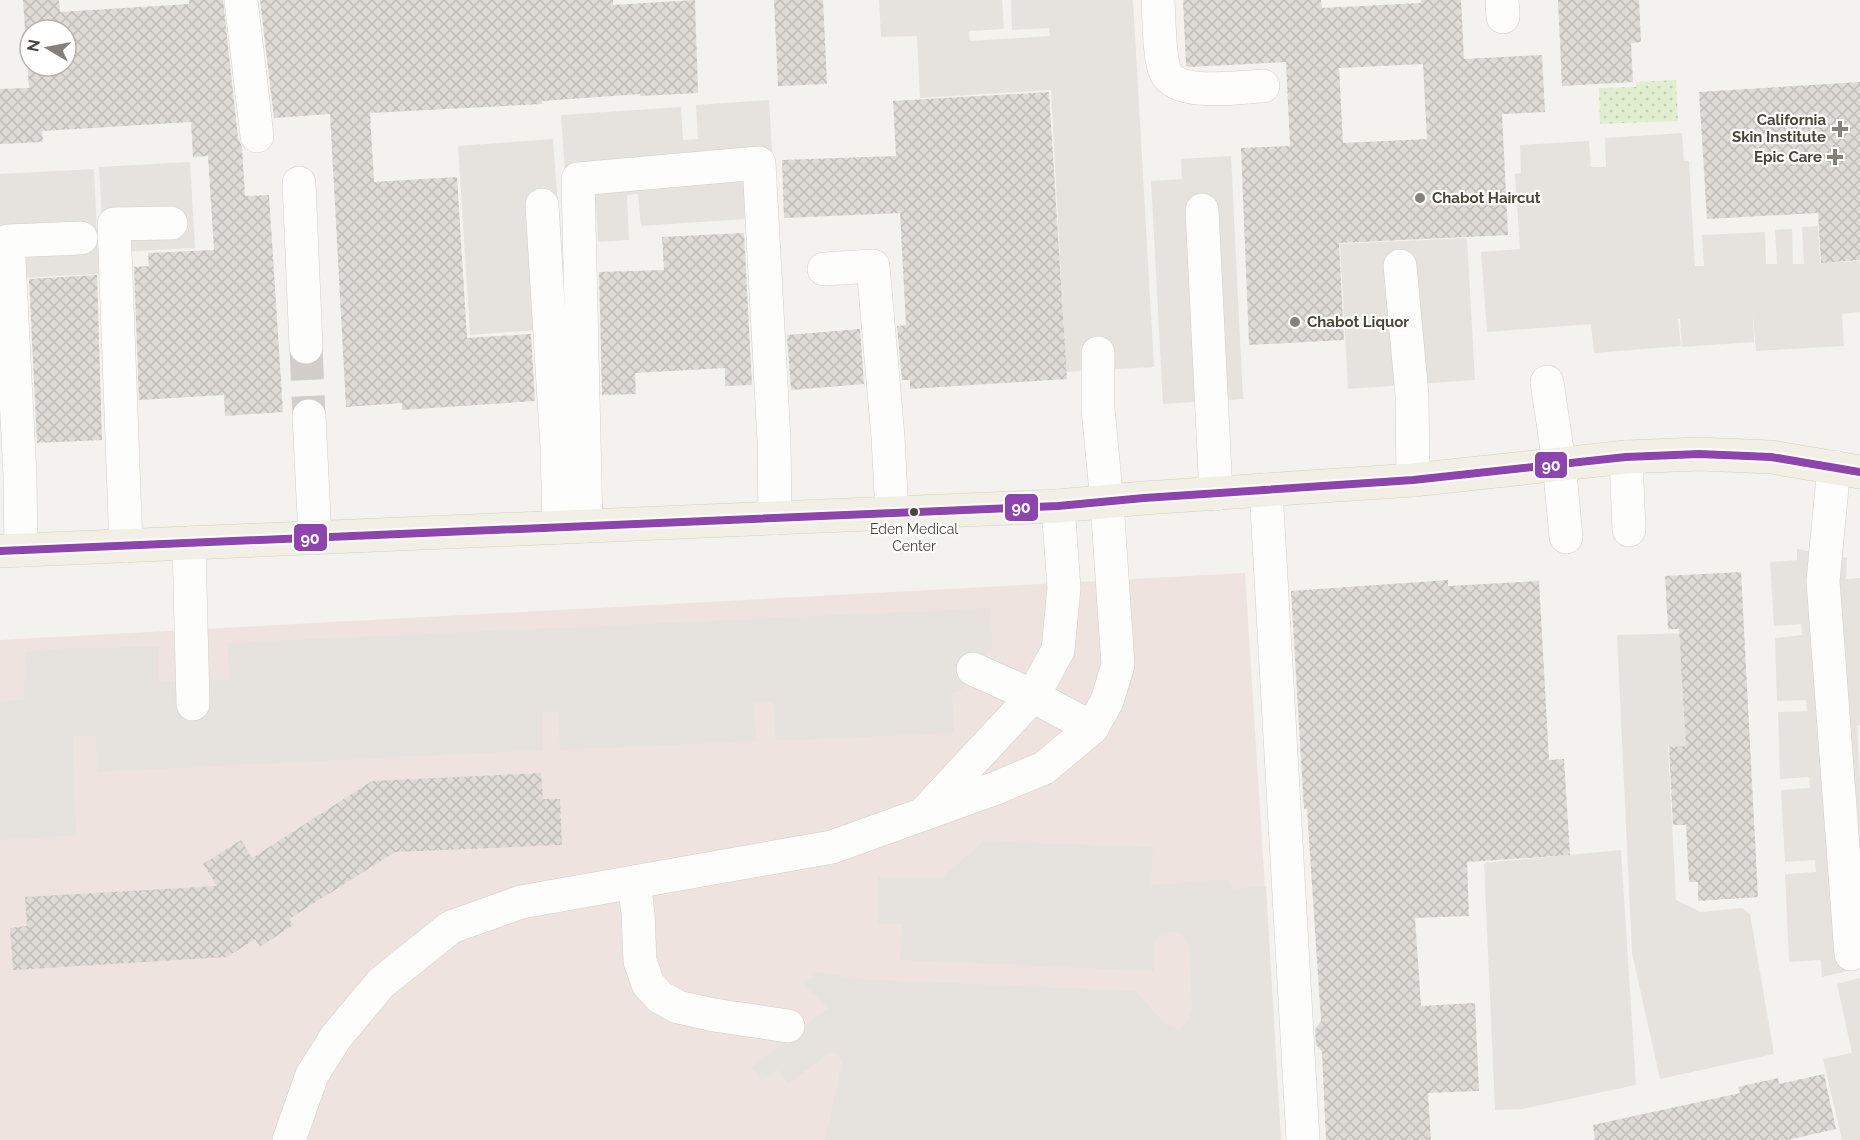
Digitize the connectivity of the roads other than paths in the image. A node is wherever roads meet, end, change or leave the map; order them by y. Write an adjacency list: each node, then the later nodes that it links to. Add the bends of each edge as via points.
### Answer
1 (241, 0): 4 (lane)
2 (1158, 0): 3 (lane, via 1166,73 1177,84 1200,88)
3 (1263, 86)
4 (257, 136)
5 (299, 183): 12 (lane)
6 (542, 205): 26 (lane, via 557,447)
7 (1202, 210): 21 (lane)
8 (171, 223): 31 (lane, via 114,224)
9 (81, 238): 32 (lane, via 8,241 20,476)
10 (1400, 266): 19 (lane, via 1412,395)
11 (824, 269): 24 (lane, via 873,266)
12 (306, 347)
13 (1098, 353): 22 (lane, via 1098,409)
14 (1547, 382): 17 (lane)
15 (309, 416): 28 (lane)
16 (1626, 457): 17 (main road); 18 (main road, via 1771,457); 27 (lane)
17 (1559, 463): 19 (main road); 29 (lane)
18 (1847, 470): 39 (lane, via 1823,581)
19 (1413, 480): 20 (main road)
20 (1266, 490): 21 (main road); 42 (lane)
21 (1216, 494): 22 (main road)
22 (1107, 502): 23 (main road); 36 (lane, via 1118,665 1107,701)
23 (1058, 506): 24 (main road); 34 (lane, via 1064,588 1058,650)
24 (892, 513): 25 (main road)
25 (775, 518): 26 (main road); 26 (lane, via 759,164 578,179)
26 (572, 526): 28 (main road)
27 (1629, 530)
28 (315, 537): 30 (main road)
29 (1566, 537)
30 (189, 543): 31 (main road); 35 (lane)
31 (126, 546): 32 (main road)
32 (11, 550)
33 (973, 669): 34 (lane)
34 (1033, 696): 36 (lane); 37 (lane)
35 (193, 704)
36 (1092, 728): 37 (lane, via 1044,768)
37 (924, 814): 38 (lane, via 832,847)
38 (634, 882): 40 (lane, via 640,961 648,984 660,997 678,1007); 41 (lane, via 521,902 451,927 381,983 336,1037 312,1075)
39 (1851, 954)
40 (788, 1026)
41 (289, 1140)
42 (1303, 1140)

